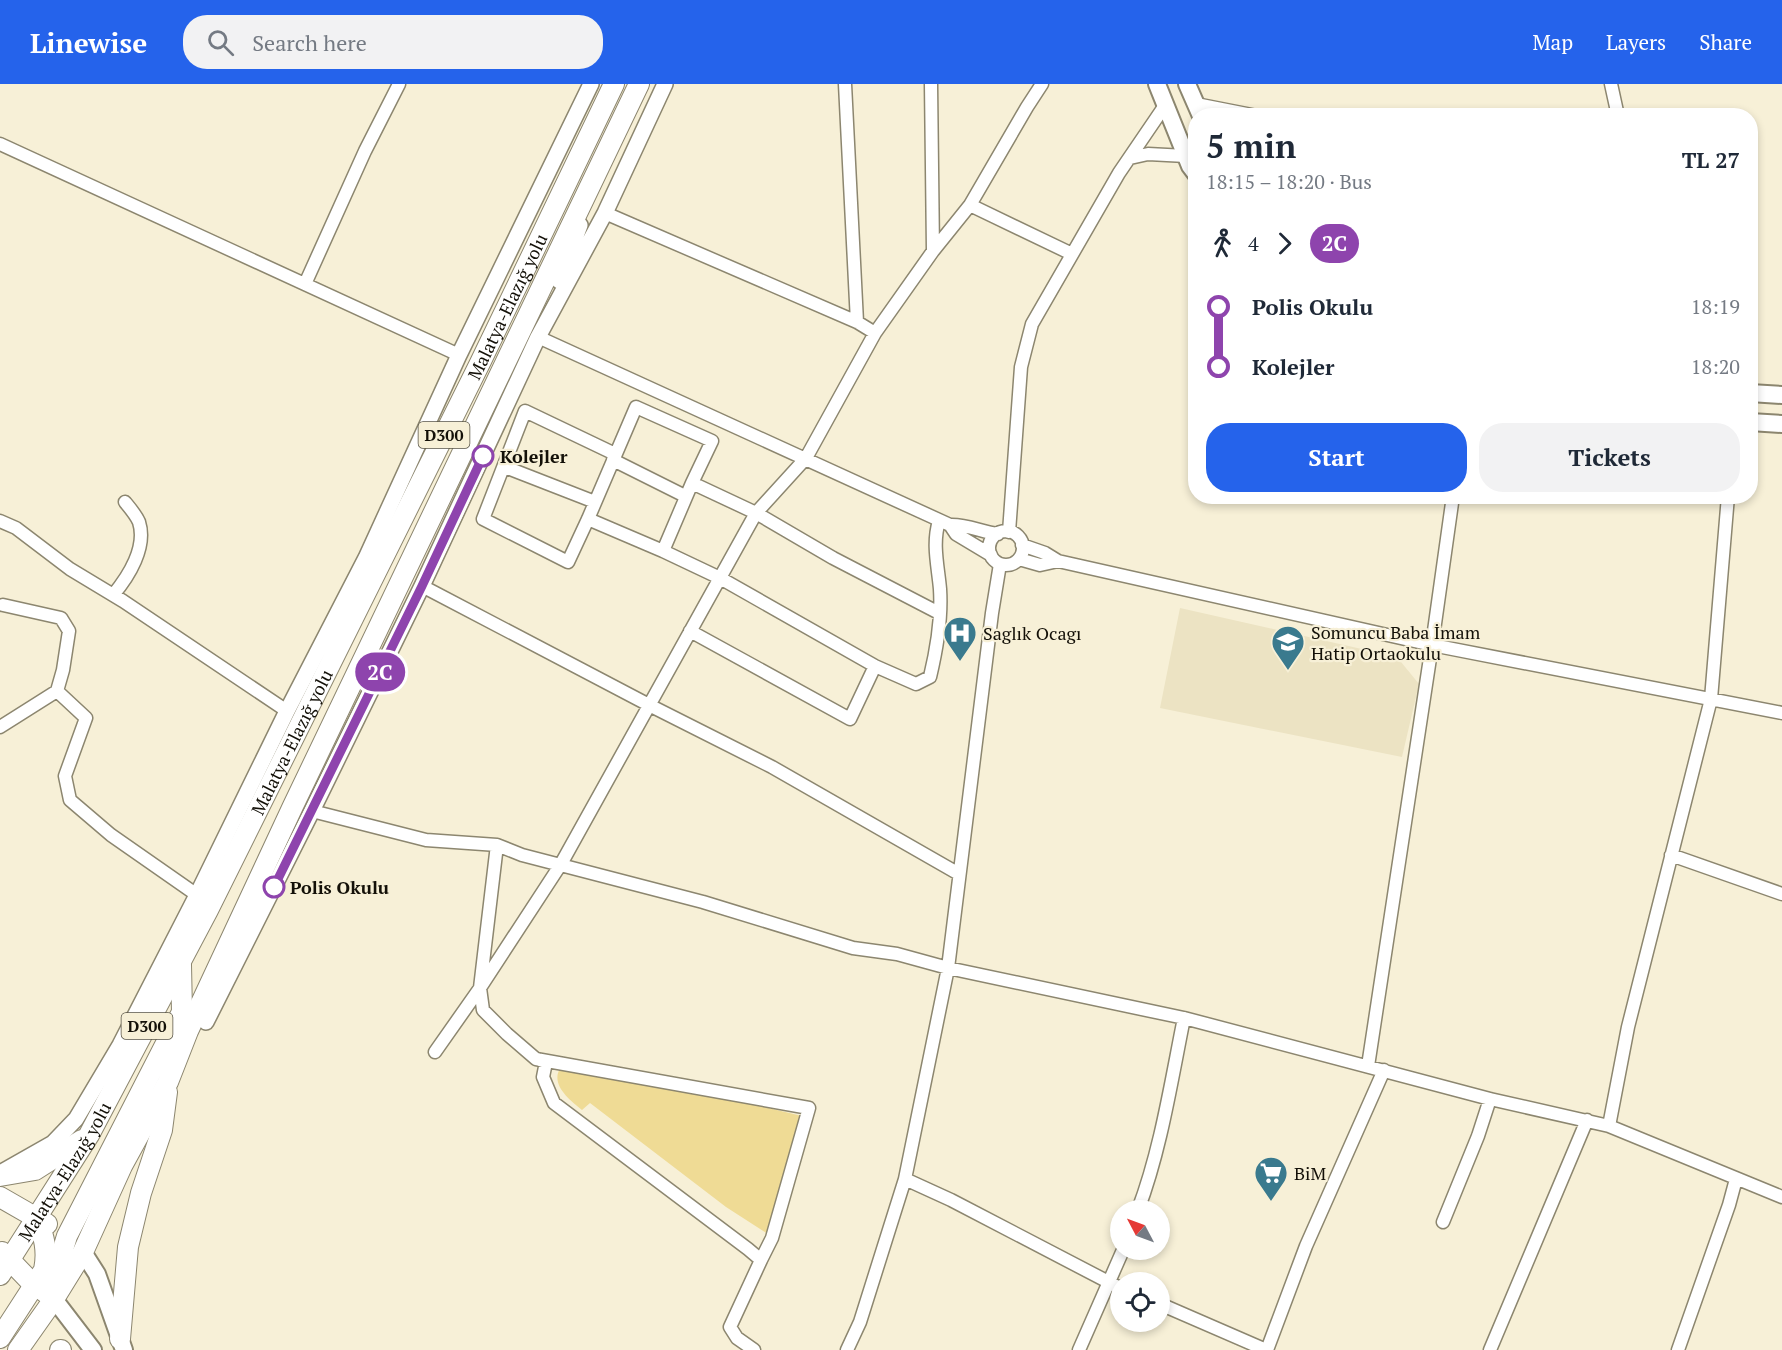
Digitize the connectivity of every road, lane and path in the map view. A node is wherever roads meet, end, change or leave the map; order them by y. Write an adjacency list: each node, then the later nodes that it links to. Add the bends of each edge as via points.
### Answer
1 (399, 84): 24 (street)
2 (591, 84): 28 (street)
3 (614, 84): 67 (highway, Malatya-Elazığ yolu / D300)
4 (639, 84): 15 (highway, Malatya-Elazığ yolu / D300)
5 (665, 84): 21 (street)
6 (845, 84): 25 (street)
7 (932, 84): 22 (street)
8 (1042, 84): 20 (street)
9 (1157, 84): 12 (main road)
10 (1187, 84): 13 (main road)
11 (1611, 84): 14 (street)
12 (1167, 104): 17 (main road); 18 (street)
13 (1198, 108)
14 (1616, 108)
15 (615, 132): 27 (street); 84 (highway, Malatya-Elazığ yolu / D300, via 293,806)
16 (0, 144): 24 (street)
17 (1186, 156): 18 (street, via 1148,154); 19 (main road)
18 (1130, 158): 23 (street)
19 (1188, 160)
20 (970, 205): 22 (street); 23 (street)
21 (605, 213): 25 (street); 27 (street)
22 (933, 251): 26 (street)
23 (1072, 254): 46 (street, via 1032,324 1021,367)
24 (305, 284): 28 (street)
25 (857, 322): 26 (street)
26 (875, 333): 34 (street)
27 (538, 337): 34 (street); 54 (street)
28 (459, 355): 49 (street)
29 (1758, 394): 30 (main road)
30 (1782, 395)
31 (1758, 422): 32 (main road)
32 (1782, 424)
33 (614, 457): 35 (street, via 525,411); 36 (street, via 636,407 712,441); 37 (street); 39 (street)
34 (806, 458): 42 (street); 45 (street)
35 (505, 467): 39 (street); 43 (street, via 483,519 568,562)
36 (692, 483): 37 (street); 42 (street)
37 (685, 496): 48 (street)
38 (125, 502): 55 (street, via 138,519 142,538 128,578)
39 (595, 502): 43 (street)
40 (1452, 504): 59 (street)
41 (1727, 504): 62 (street)
42 (756, 513): 53 (street); 57 (street)
43 (588, 519): 48 (street)
44 (0, 521): 55 (street)
45 (945, 523): 46 (street); 50 (street); 57 (street, via 934,536)
46 (1003, 532): 47 (street, via 1019,537); 50 (street, via 990,542)
47 (1022, 545): 51 (street); 52 (street)
48 (663, 551): 53 (street)
49 (366, 558): 64 (street); 67 (street)
50 (995, 559): 51 (street, via 1010,564); 72 (street, via 992,613)
51 (1019, 559): 52 (street, via 1040,565)
52 (1058, 561): 59 (street)
53 (720, 578): 58 (street); 60 (street)
54 (422, 586): 63 (street); 68 (street)
55 (114, 595): 64 (street)
56 (3, 605): 61 (street, via 61,618 69,631)
57 (939, 613): 60 (street, via 938,642 930,677 916,684)
58 (690, 631): 60 (street, via 850,719); 63 (street)
59 (1432, 645): 62 (street); 82 (street)
60 (875, 666)
61 (57, 691): 66 (street); 74 (street, via 86,717 65,776 70,800 111,835)
62 (1711, 699): 65 (street); 70 (street)
63 (649, 705): 71 (street); 72 (street, via 772,767)
64 (287, 711): 74 (street)
65 (1782, 713)
66 (0, 727)
67 (270, 784): 75 (highway, Malatya-Elazığ yolu / D300)
68 (312, 811): 69 (street, via 426,840); 79 (street)
69 (497, 845): 71 (street); 77 (street)
70 (1671, 855): 73 (street); 87 (street, via 1628,1026)
71 (561, 864): 76 (street, via 853,948 897,954); 77 (street)
72 (959, 874): 76 (street)
73 (1782, 894)
74 (198, 895): 89 (street, via 120,1046 76,1119 52,1143)
75 (181, 961): 88 (highway, Malatya-Elazığ yolu / D300); 97 (highway, via 182,1012)
76 (948, 969): 78 (street); 90 (street)
77 (480, 988): 80 (street); 81 (street, via 483,1010)
78 (1184, 1018): 82 (street); 94 (street)
79 (206, 1022): 84 (highway)
80 (435, 1052)
81 (536, 1059): 100 (street, via 546,1062 543,1077 554,1103); 100 (street, via 809,1108 772,1238)
82 (1368, 1066): 83 (street)
83 (1384, 1070): 85 (street); 114 (street, via 1306,1246)
84 (168, 1082): 98 (highway, Malatya-Elazığ yolu / D300, via 122,1166); 108 (highway, via 162,1130 128,1247)
85 (1490, 1099): 86 (street); 96 (street)
86 (1587, 1120): 87 (street); 115 (street)
87 (1609, 1126): 91 (street)
88 (89, 1135): 89 (highway, via 35,1170); 95 (highway, Malatya-Elazığ yolu / D300)
89 (0, 1175)
90 (905, 1179): 102 (street); 112 (street, via 860,1322)
91 (1736, 1179): 93 (street); 116 (street)
92 (0, 1197): 95 (highway)
93 (1782, 1197)
94 (1142, 1200)
95 (36, 1218): 97 (highway); 101 (highway, Malatya-Elazığ yolu / D300); 103 (highway, via 47,1257)
96 (1443, 1222)
97 (70, 1230): 98 (highway); 99 (highway); 105 (highway, via 57,1269)
98 (92, 1234): 99 (highway, Malatya-Elazığ yolu / D300)
99 (83, 1252): 105 (highway, D300); 108 (main road, via 97,1274)
100 (761, 1260): 111 (street, via 730,1327 737,1338)
101 (2, 1265): 103 (highway)
102 (1110, 1282)
103 (32, 1290): 105 (highway); 107 (highway)
104 (1110, 1294): 113 (street)
105 (54, 1299): 109 (highway, D300); 110 (main road)
106 (1170, 1308): 114 (street)
107 (0, 1338)
108 (122, 1345)
109 (18, 1350)
110 (93, 1350)
111 (754, 1350)
112 (847, 1350)
113 (1079, 1350)
114 (1267, 1350)
115 (1490, 1350)
116 (1678, 1350)

